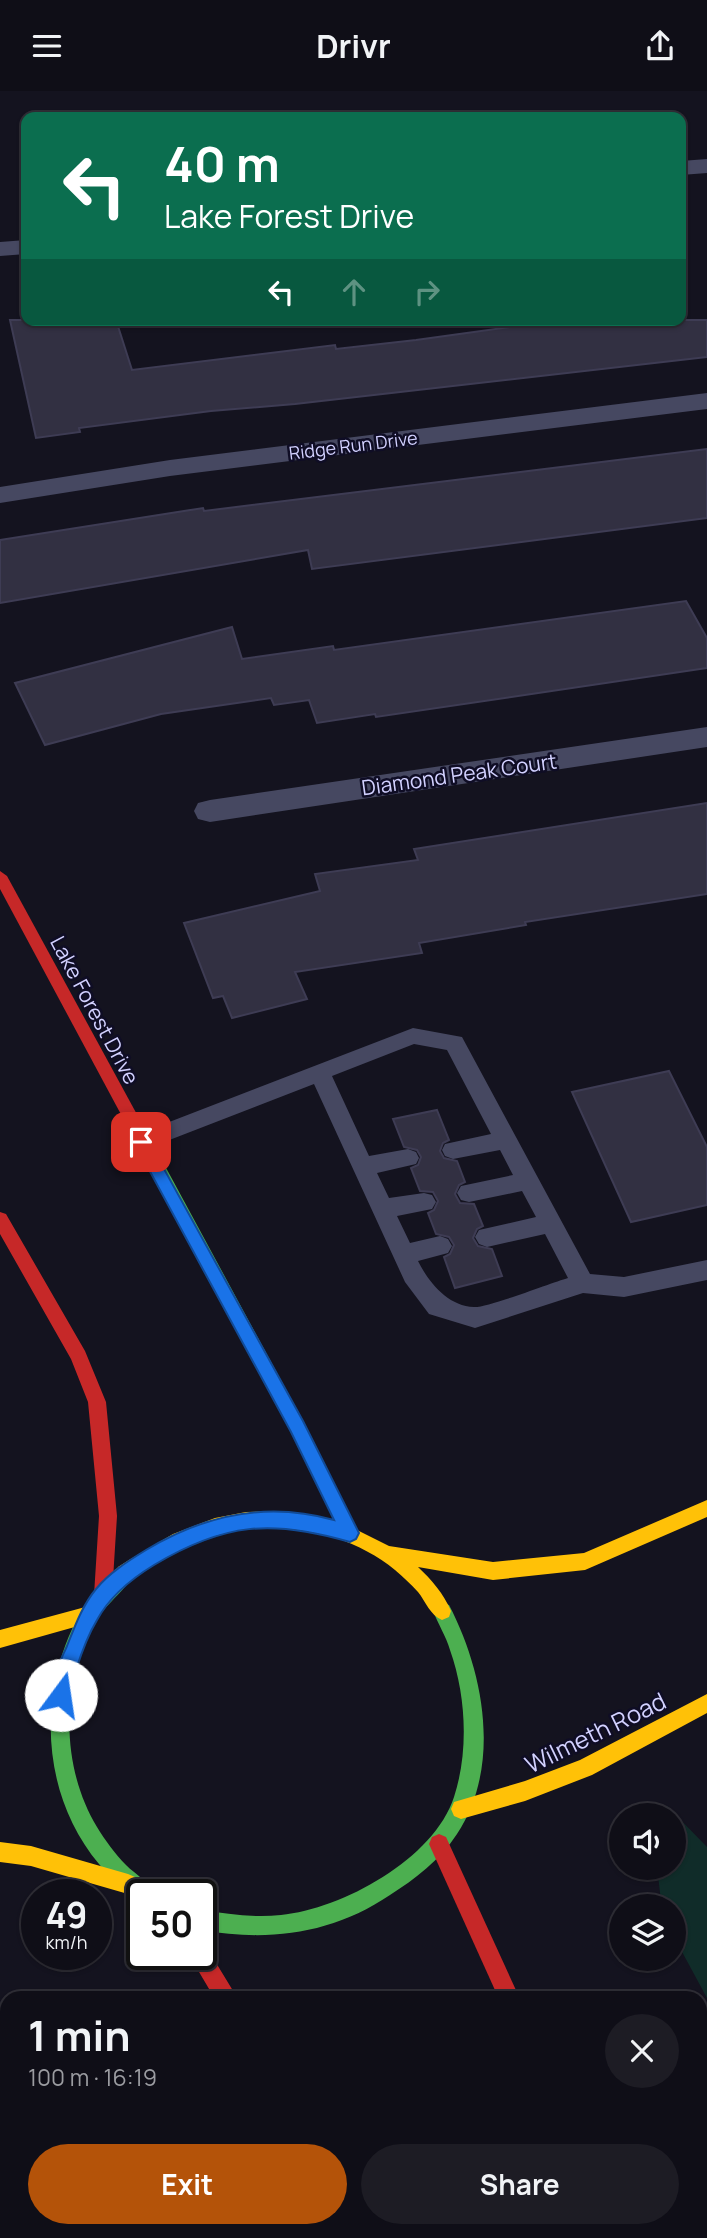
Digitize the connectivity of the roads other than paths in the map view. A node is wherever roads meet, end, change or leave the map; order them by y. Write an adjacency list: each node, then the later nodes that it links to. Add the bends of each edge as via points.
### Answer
1 (707, 166): 2 (street)
2 (686, 168)
3 (21, 247): 4 (street)
4 (0, 249)
5 (707, 401): 6 (street, Ridge Run Drive, via 170,468)
6 (0, 495)
7 (707, 737): 8 (street, Diamond Peak Court)
8 (210, 811)
9 (0, 876): 12 (main road, Lake Forest Drive)
10 (320, 1073): 11 (lane, via 413,1036 454,1043); 12 (lane); 15 (lane)
11 (506, 1140): 13 (lane); 16 (lane)
12 (141, 1142): 28 (main road, Lake Forest Drive, via 297,1426)
13 (453, 1150)
14 (408, 1158): 15 (lane)
15 (363, 1166): 19 (lane)
16 (528, 1181): 17 (lane); 21 (lane)
17 (470, 1193)
18 (424, 1202): 19 (lane)
19 (383, 1209): 24 (lane)
20 (0, 1219): 30 (main road, via 79,1356 97,1402 108,1516)
21 (550, 1223): 22 (lane); 26 (lane)
22 (487, 1237)
23 (440, 1246): 24 (lane)
24 (404, 1254): 26 (lane, via 413,1275 438,1307 475,1318)
25 (707, 1271): 26 (lane, via 624,1287)
26 (583, 1283)
27 (707, 1508): 29 (main road, via 585,1561 493,1571)
28 (350, 1533): 29 (main road); 30 (main road, via 309,1521 221,1524 180,1539 129,1570)
29 (388, 1553): 34 (main road, via 421,1581 447,1616 466,1657 474,1700 473,1747)
30 (103, 1595): 31 (main road)
31 (89, 1615): 32 (main road); 37 (main road, via 65,1672 58,1717 60,1763 74,1807 97,1848)
32 (0, 1639)
33 (707, 1703): 34 (main road, Wilmeth Road, via 585,1768)
34 (461, 1809): 35 (main road)
35 (439, 1844): 39 (main road, via 365,1901 318,1920 268,1929); 42 (main road)
36 (0, 1851): 38 (main road)
37 (126, 1882)
38 (126, 1883)
39 (217, 1925)
40 (210, 1970): 41 (main road)
41 (223, 1991)
42 (506, 1991)

